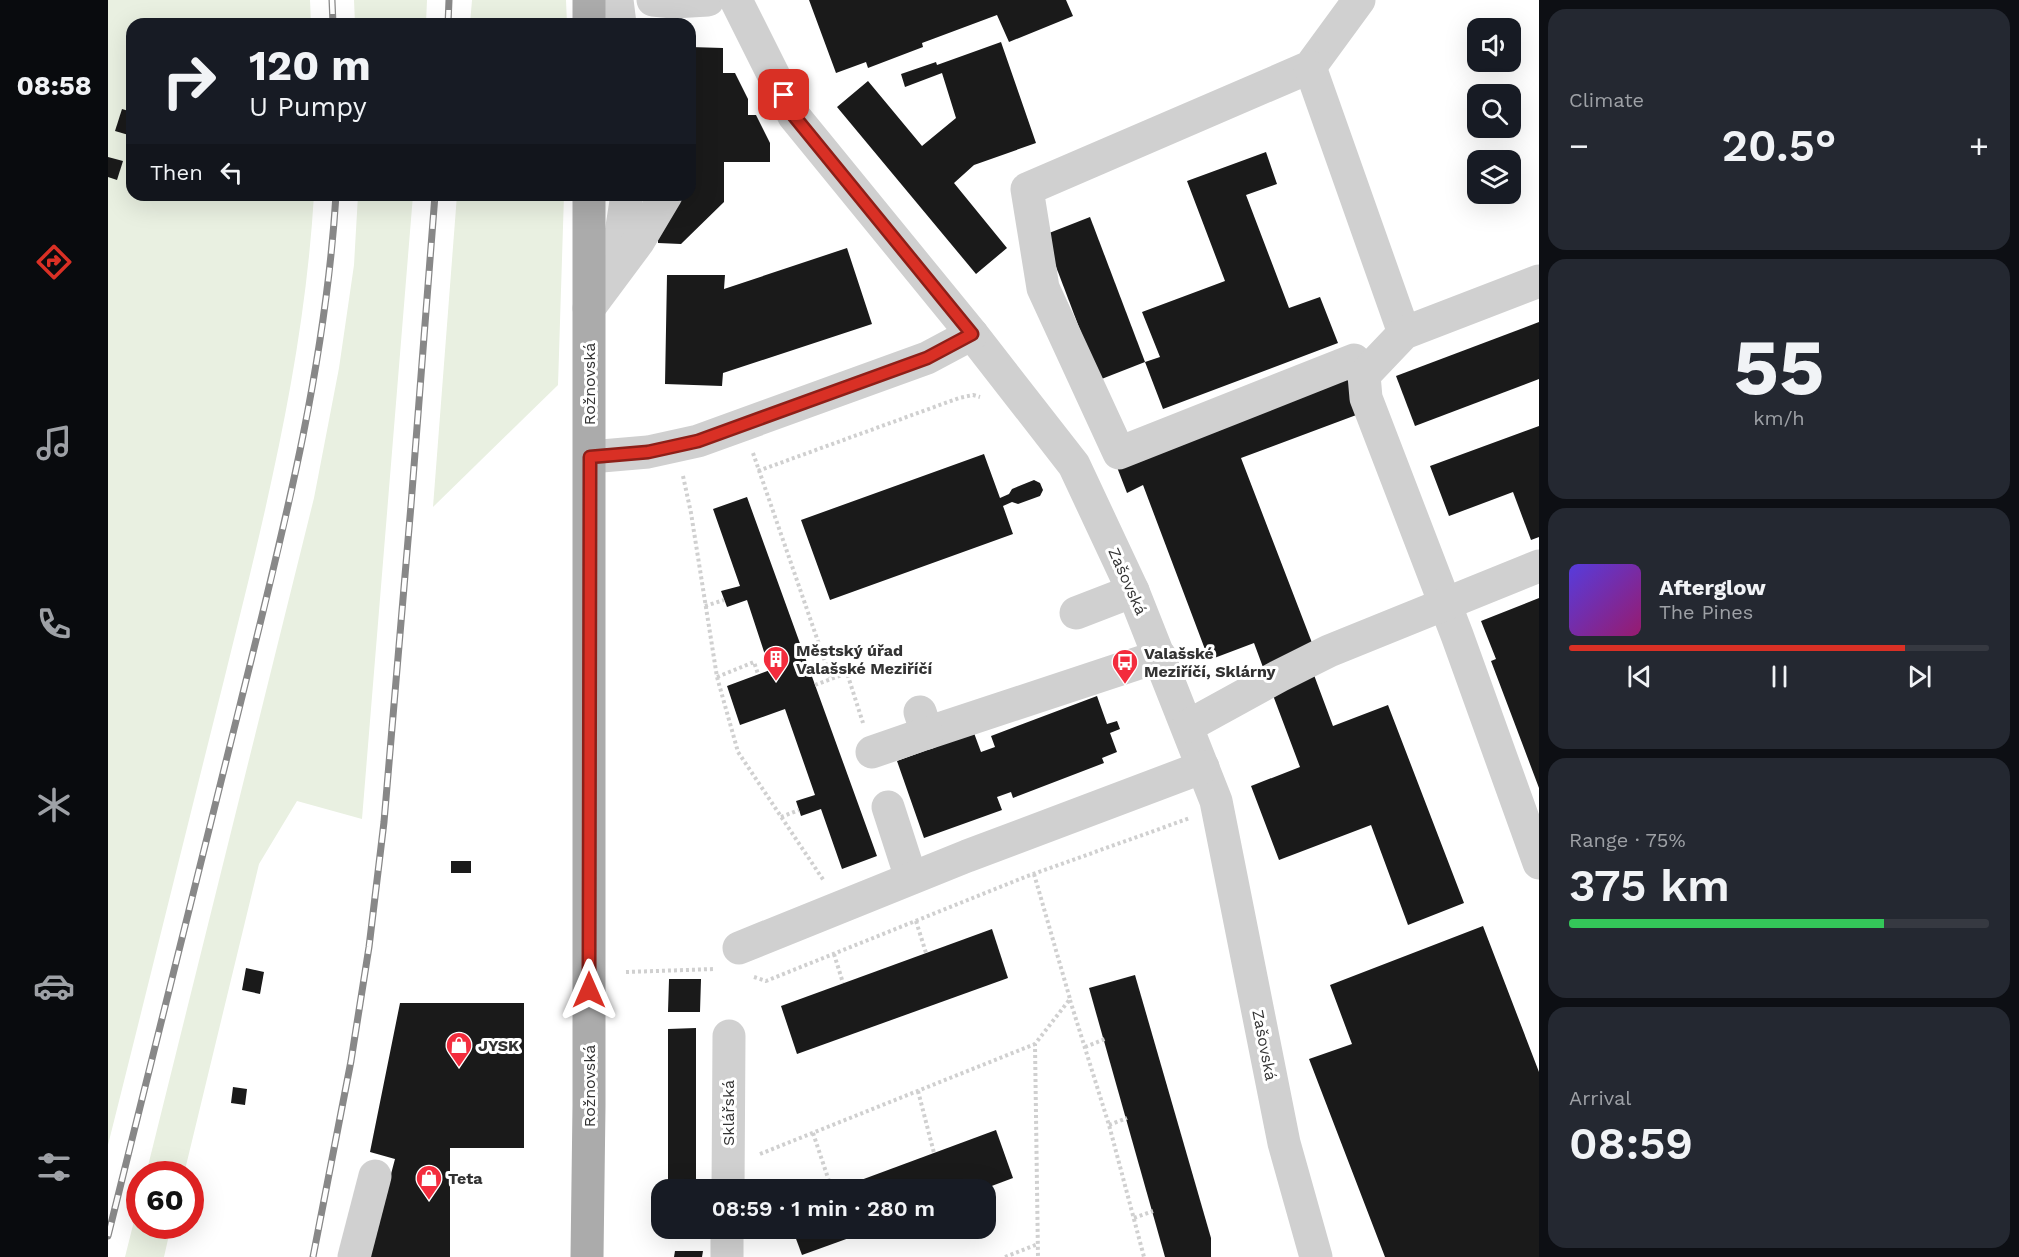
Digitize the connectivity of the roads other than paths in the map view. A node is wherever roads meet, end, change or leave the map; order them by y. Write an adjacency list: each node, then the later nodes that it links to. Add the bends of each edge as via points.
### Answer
1 (589, 0): 5 (main road)
2 (617, 0): 6 (street)
3 (736, 0): 15 (street, Zašovská, via 794,116)
4 (1359, 0): 7 (street)
5 (589, 18)
6 (619, 18)
7 (1310, 68): 14 (street); 16 (street, via 1027,189 1043,288 1119,453 1354,360)
8 (589, 201): 13 (main road, Rožnovská)
9 (627, 201): 11 (street)
10 (662, 201): 11 (street)
11 (615, 272): 13 (street)
12 (1539, 281): 14 (street)
13 (589, 308): 17 (main road, Rožnovská)
14 (1404, 333): 16 (street)
15 (972, 334): 17 (street, via 927,358 698,441 648,452); 19 (street, Zašovská, via 1074,465)
16 (1364, 375): 20 (street, via 1366,399)
17 (590, 457): 35 (main road, Rožnovská)
18 (1539, 566): 20 (street)
19 (1133, 591): 21 (street); 22 (street, Zašovská)
20 (1444, 603): 23 (street, via 1329,651); 27 (street)
21 (1076, 613)
22 (1160, 656): 23 (street, Zašovská); 24 (street, via 924,723)
23 (1188, 726): 25 (street, Zašovská)
24 (872, 752)
25 (1203, 767): 28 (street); 37 (street, Zašovská, via 1216,801 1284,1143)
26 (888, 807): 28 (street)
27 (1539, 863)
28 (911, 878): 29 (street, via 841,906)
29 (734, 964)
30 (729, 1036): 32 (street, Sklářská)
31 (375, 1176): 34 (street)
32 (728, 1178)
33 (728, 1239): 36 (street)
34 (354, 1257)
35 (587, 1257)
36 (727, 1257)
37 (1316, 1257)

